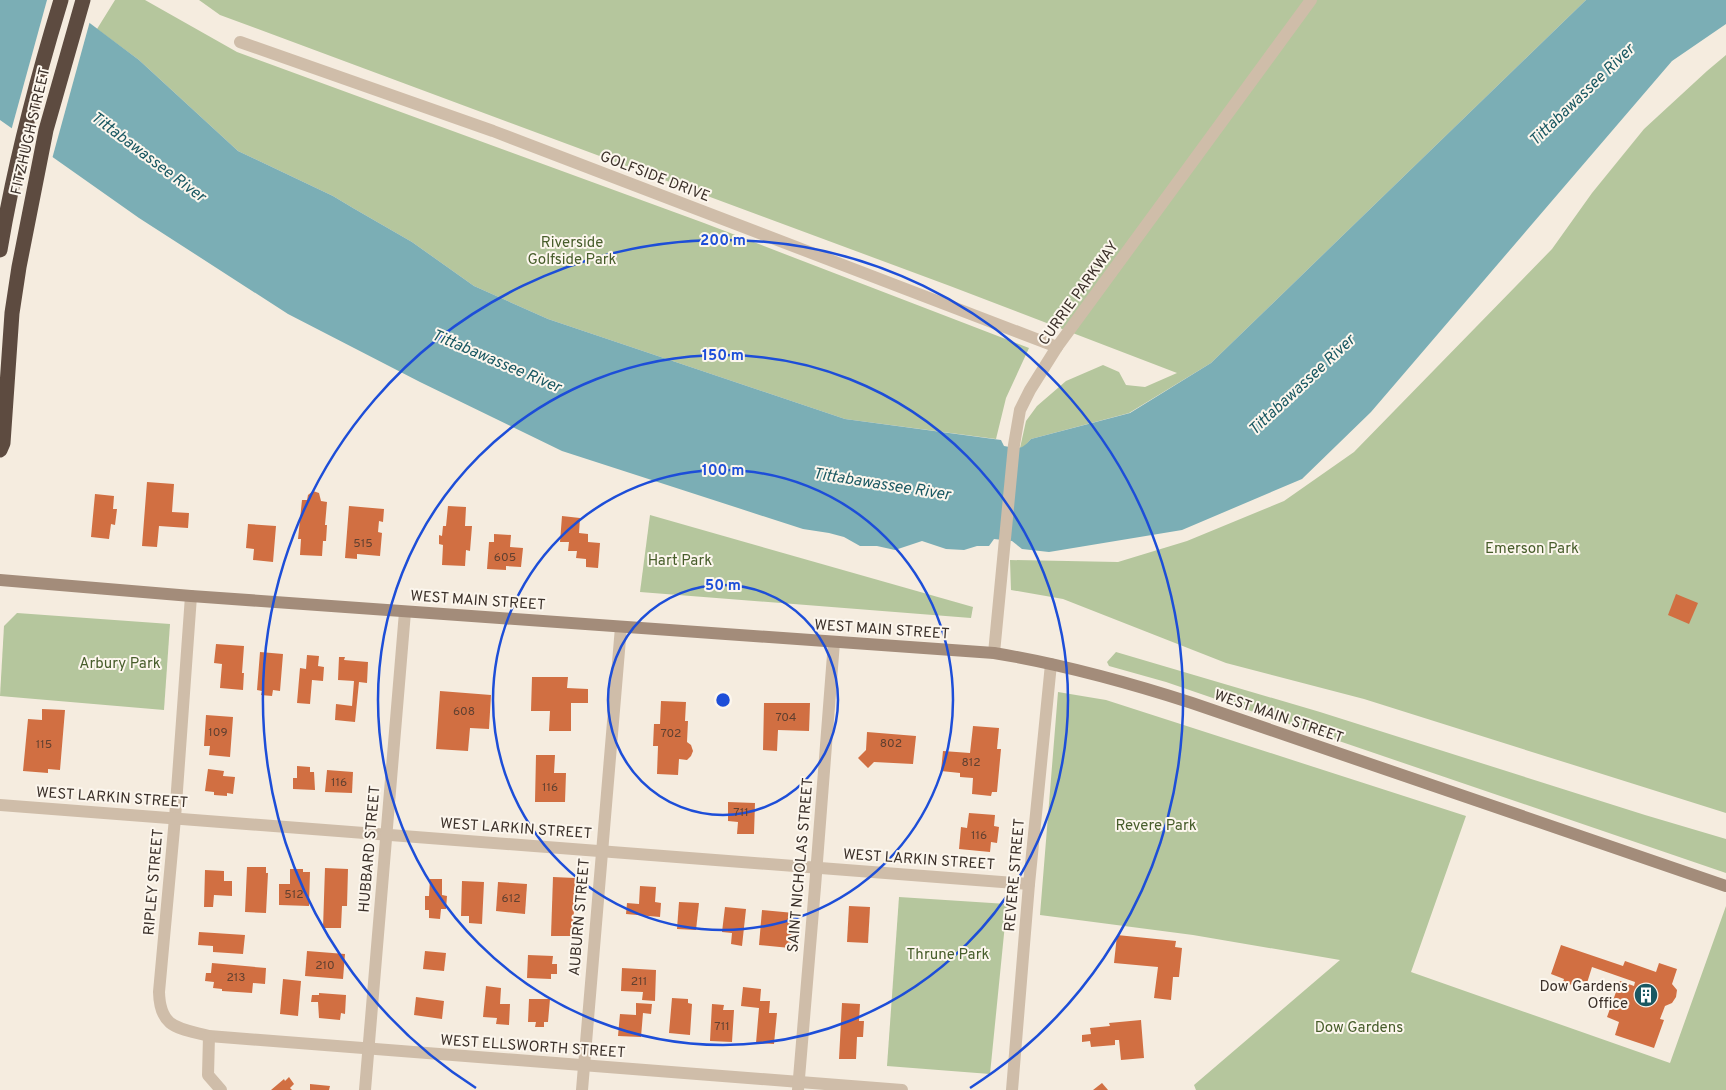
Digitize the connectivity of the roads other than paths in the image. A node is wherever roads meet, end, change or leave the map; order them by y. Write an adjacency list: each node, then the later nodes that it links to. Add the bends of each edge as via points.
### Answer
1 (61, 0): 5 (highway, FITZHUGH STREET, via 29,115)
2 (83, 0): 7 (highway, FITZHUGH STREET, via 46,130 31,204 12,313 4,443)
3 (1311, 0): 6 (street, CURRIE PARKWAY)
4 (240, 42): 6 (street, GOLFSIDE DRIVE, via 493,131)
5 (0, 250)
6 (1057, 347): 13 (street, CURRIE PARKWAY, via 1020,410)
7 (0, 450)
8 (0, 580): 9 (street, WEST MAIN STREET)
9 (191, 596): 10 (street, WEST MAIN STREET); 16 (street, RIPLEY STREET)
10 (405, 612): 11 (street, WEST MAIN STREET); 17 (street, HUBBARD STREET)
11 (621, 627): 12 (street, WEST MAIN STREET); 18 (street, AUBURN STREET)
12 (834, 642): 13 (street, WEST MAIN STREET); 19 (street, SAINT NICHOLAS STREET)
13 (994, 653): 14 (street, WEST MAIN STREET)
14 (1051, 664): 20 (street, REVERE STREET); 21 (street, WEST MAIN STREET, via 1144,687)
15 (0, 805): 16 (street, WEST LARKIN STREET)
16 (175, 818): 17 (street, WEST LARKIN STREET); 22 (street, RIPLEY STREET, via 160,992 160,1006)
17 (387, 834): 18 (street, WEST LARKIN STREET); 24 (street, HUBBARD STREET)
18 (601, 851): 19 (street, WEST LARKIN STREET); 25 (street, AUBURN STREET)
19 (817, 868): 20 (street, WEST LARKIN STREET); 26 (street, SAINT NICHOLAS STREET)
20 (1029, 884): 31 (street, REVERE STREET)
21 (1726, 886)
22 (166, 1020): 23 (street, WEST ELLSWORTH STREET, via 177,1028)
23 (209, 1036): 24 (street, WEST ELLSWORTH STREET); 27 (street, via 208,1075)
24 (369, 1050): 25 (street, WEST ELLSWORTH STREET); 28 (street, HUBBARD STREET)
25 (584, 1066): 26 (street, WEST ELLSWORTH STREET); 29 (street, AUBURN STREET)
26 (798, 1086): 30 (street, WEST ELLSWORTH STREET)
27 (221, 1090)
28 (365, 1090)
29 (582, 1090)
30 (902, 1090)
31 (1012, 1090)

